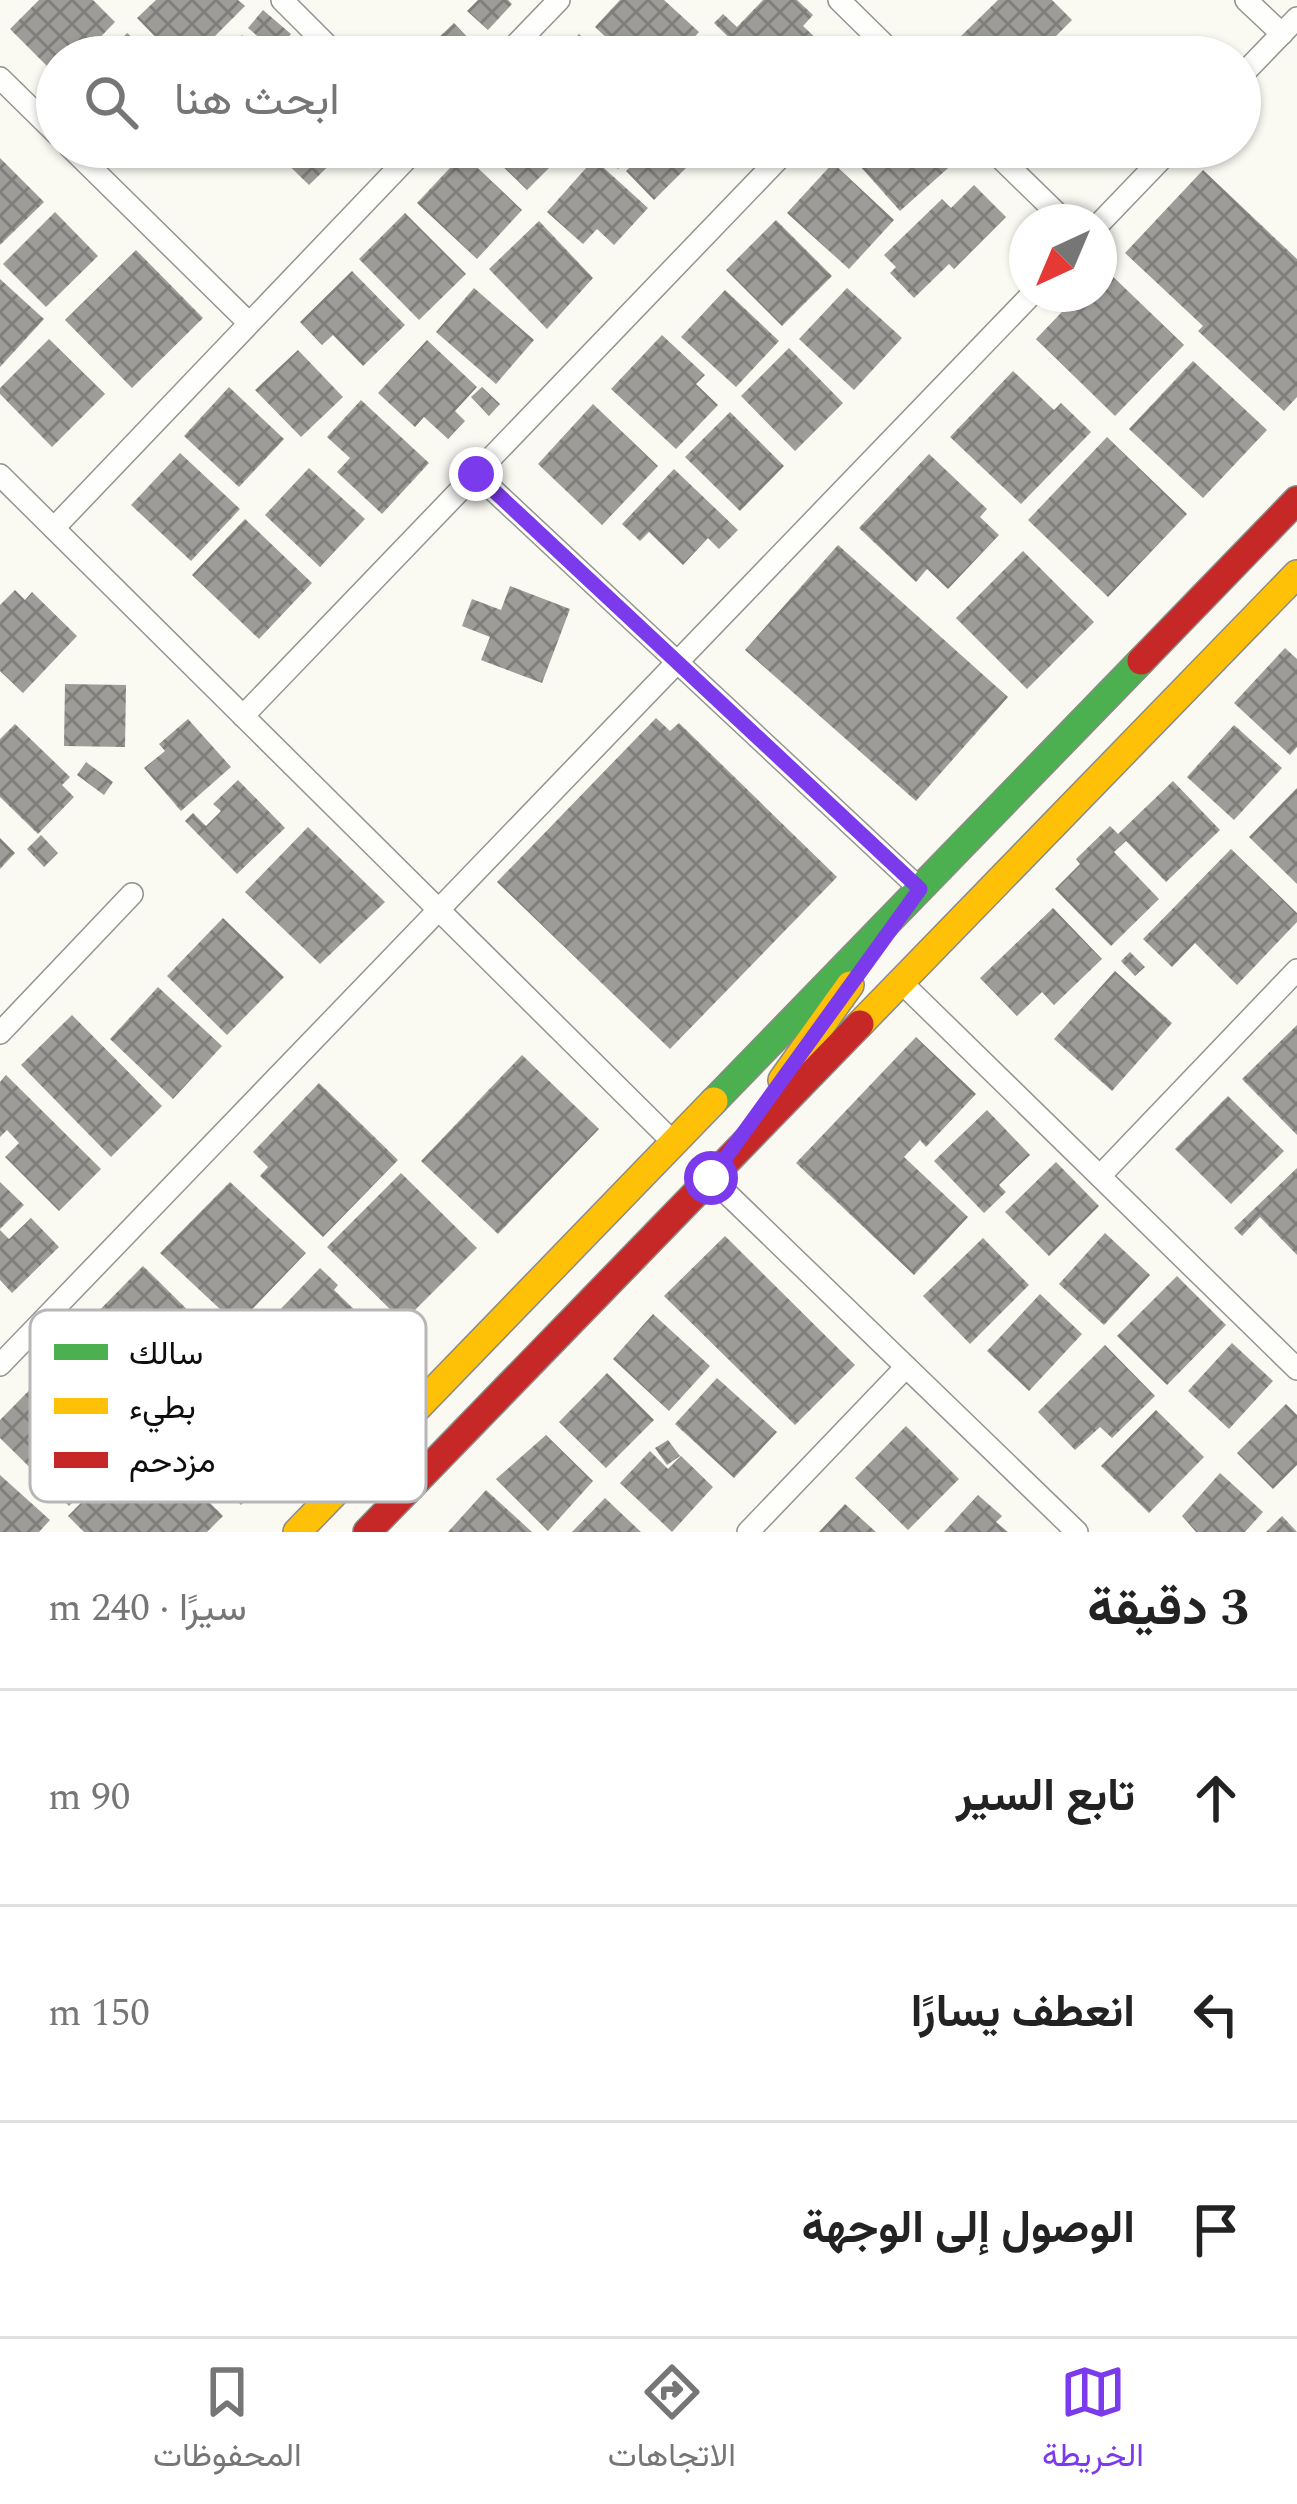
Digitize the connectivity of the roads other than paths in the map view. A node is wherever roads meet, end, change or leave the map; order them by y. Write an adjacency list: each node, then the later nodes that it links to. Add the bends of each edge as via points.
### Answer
1 (282, 0): 6 (street)
2 (559, 0): 7 (street)
3 (838, 0): 8 (street)
4 (1246, 0): 5 (street)
5 (1289, 26): 9 (street)
6 (318, 36)
7 (524, 36)
8 (871, 36)
9 (1261, 55)
10 (0, 78): 11 (street)
11 (36, 113)
12 (91, 168): 20 (street)
13 (398, 168): 20 (street)
14 (770, 168): 21 (street)
15 (1011, 168): 17 (street)
16 (1153, 168): 18 (street)
17 (1048, 204)
18 (1117, 205)
19 (1015, 312): 26 (street)
20 (249, 323): 24 (street)
21 (476, 474): 26 (street); 27 (street)
22 (0, 475): 24 (street)
23 (1297, 500): 28 (street)
24 (54, 528): 27 (street)
25 (1297, 574): 32 (street)
26 (679, 664): 28 (street); 30 (street)
27 (243, 716): 30 (street)
28 (920, 889): 34 (street); 36 (street)
29 (132, 894): 33 (street)
30 (439, 909): 34 (street); 37 (street)
31 (1296, 972): 35 (street)
32 (901, 982): 35 (street); 36 (street)
33 (0, 1033)
34 (674, 1143): 42 (street)
35 (1100, 1176): 41 (street)
36 (711, 1178): 40 (street); 43 (street)
37 (53, 1310)
38 (30, 1334): 39 (street)
39 (0, 1365)
40 (906, 1367): 48 (street); 49 (street)
41 (1297, 1369)
42 (426, 1399)
43 (426, 1472)
44 (326, 1502): 46 (street)
45 (397, 1502): 47 (street)
46 (297, 1532)
47 (368, 1532)
48 (748, 1532)
49 (1077, 1532)

